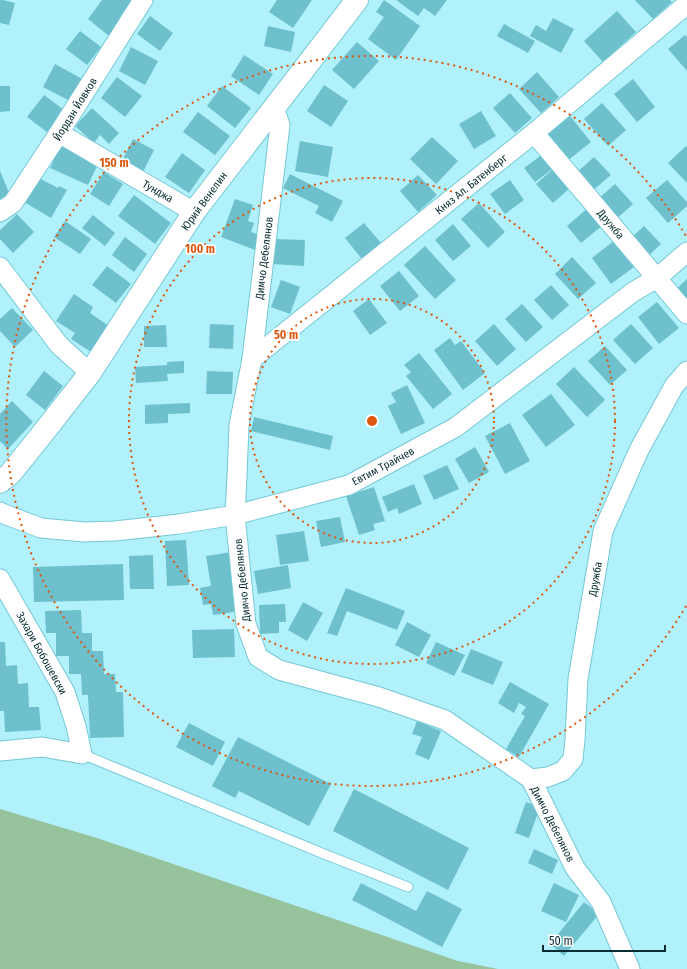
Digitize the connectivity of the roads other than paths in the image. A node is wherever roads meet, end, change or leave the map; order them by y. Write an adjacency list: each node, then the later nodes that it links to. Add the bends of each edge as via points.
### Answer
1 (143, 0): 5 (street, Йордан Йовков)
2 (357, 0): 4 (street, Юрий Венелин)
3 (687, 4): 6 (street, Княз Ал. Батенберг)
4 (274, 107): 8 (street, Юрий Венелин); 13 (street, Димчо Дебелянов, via 280,126)
5 (59, 133): 7 (street, Йордан Йовков, via 13,203); 8 (street, Тунджа)
6 (534, 133): 11 (street, Дружба); 13 (street, Княз Ал. Батенберг)
7 (0, 212)
8 (194, 212): 15 (street, Юрий Венелин)
9 (687, 252): 11 (street, Евтим Трайчев)
10 (0, 267): 15 (street, via 59,345)
11 (657, 278): 12 (street, Дружба); 18 (street, Евтим Трайчев, via 633,292 456,427 349,485)
12 (687, 314)
13 (252, 360): 18 (street, Димчо Дебелянов, via 239,424)
14 (687, 371): 22 (street, Дружба, via 674,386 639,450 603,531 578,679 573,759 563,771)
15 (90, 373): 16 (street, Юрий Венелин, via 10,474)
16 (0, 482)
17 (0, 512): 18 (street, Евтим Трайчев, via 41,528 84,532 164,526)
18 (235, 515): 22 (street, Димчо Дебелянов, via 246,624 258,657 279,670 379,697 444,720)
19 (0, 579): 21 (street, Захари Бобошевски, via 65,692)
20 (1, 747): 21 (street, via 42,747)
21 (82, 754): 23 (lane)
22 (531, 779): 24 (street, Димчо Дебелянов, via 576,868 601,902)
23 (408, 888)
24 (630, 969)

